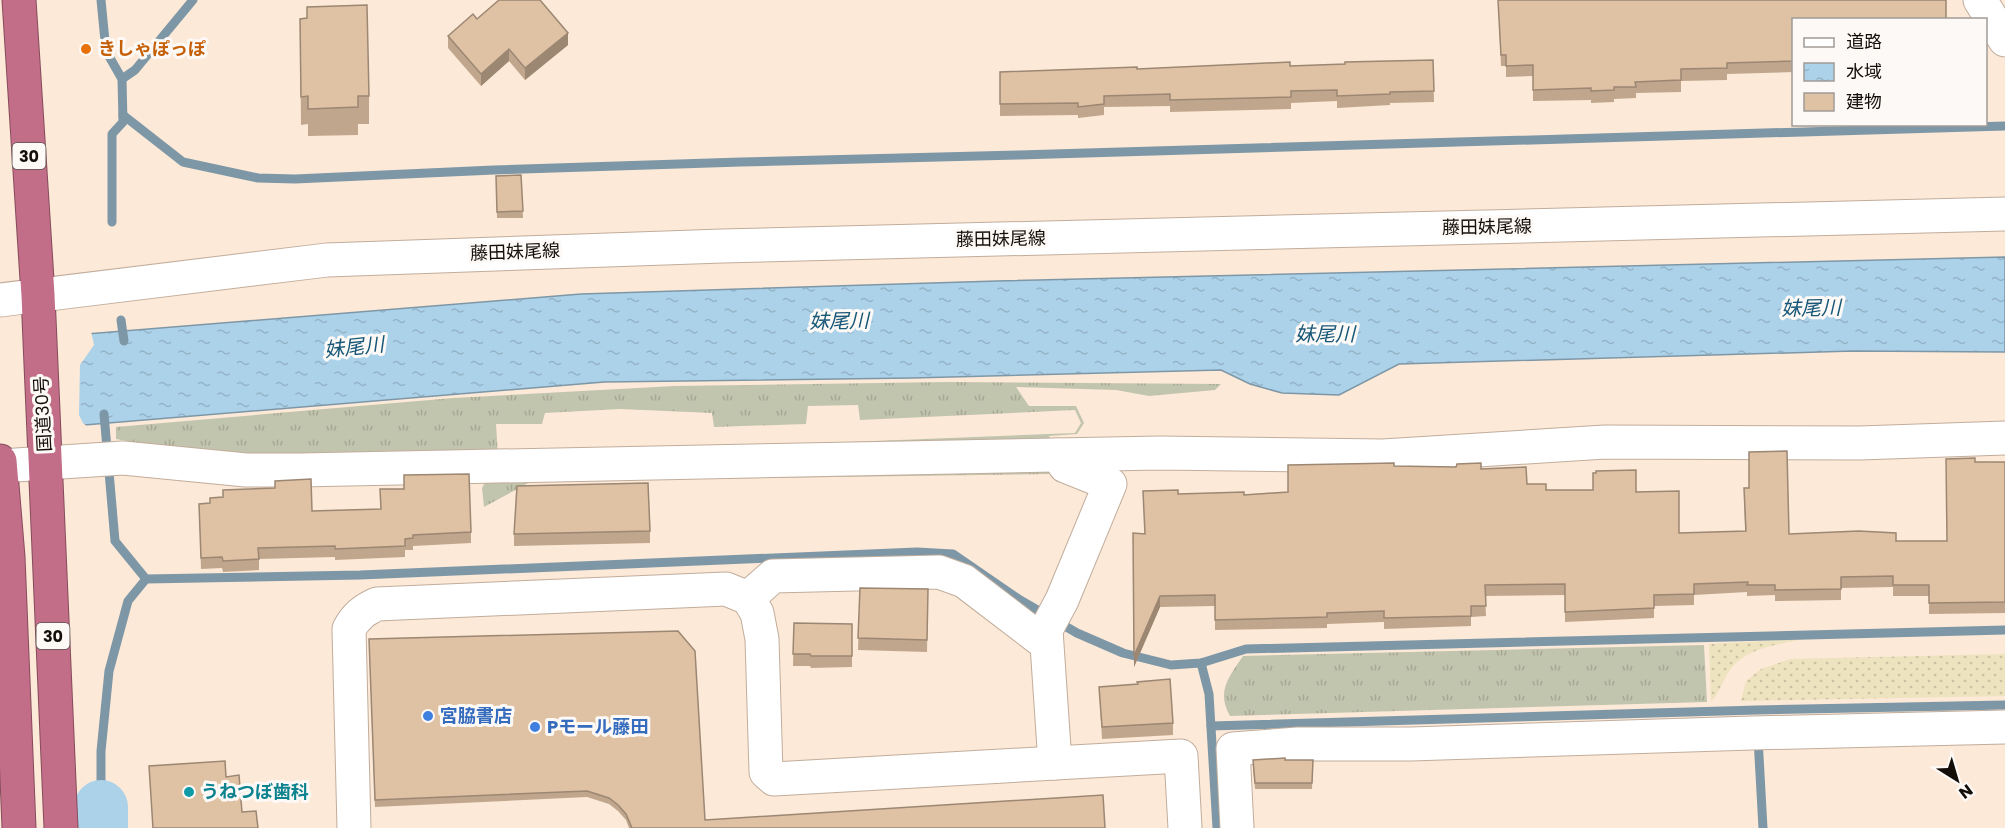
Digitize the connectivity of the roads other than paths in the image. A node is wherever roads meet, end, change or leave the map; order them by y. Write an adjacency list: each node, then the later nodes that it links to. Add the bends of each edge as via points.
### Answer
1 (19, 0): 6 (highway, 国道30号 / 30)
2 (1980, 0): 3 (street)
3 (2005, 40)
4 (2005, 214): 6 (street, 藤田妹尾線, via 653,248 327,260)
5 (0, 300): 6 (street, 藤田妹尾線)
6 (38, 304): 8 (highway, 国道30号 / 30)
7 (2005, 438): 9 (street, via 1860,443 1605,442 1383,456)
8 (45, 453): 10 (street, via 246,470); 12 (street); 20 (highway, 国道30号 / 30)
9 (1160, 453): 10 (street); 13 (street)
10 (1058, 455): 13 (street, via 1065,466)
11 (0, 461): 12 (highway, 30)
12 (0, 466): 19 (highway, 30, via 8,557)
13 (1110, 484): 15 (street)
14 (748, 598): 15 (street, via 773,576 939,572 964,581); 18 (street, via 757,613 762,639 766,772 774,778); 21 (street, via 716,589 377,604 363,610 349,629)
15 (1046, 636): 18 (street)
16 (2005, 727): 17 (street, via 1298,744)
17 (1209, 754): 18 (street); 22 (street); 23 (street)
18 (1055, 763)
19 (19, 828)
20 (61, 828)
21 (354, 828)
22 (1185, 828)
23 (1237, 828)

